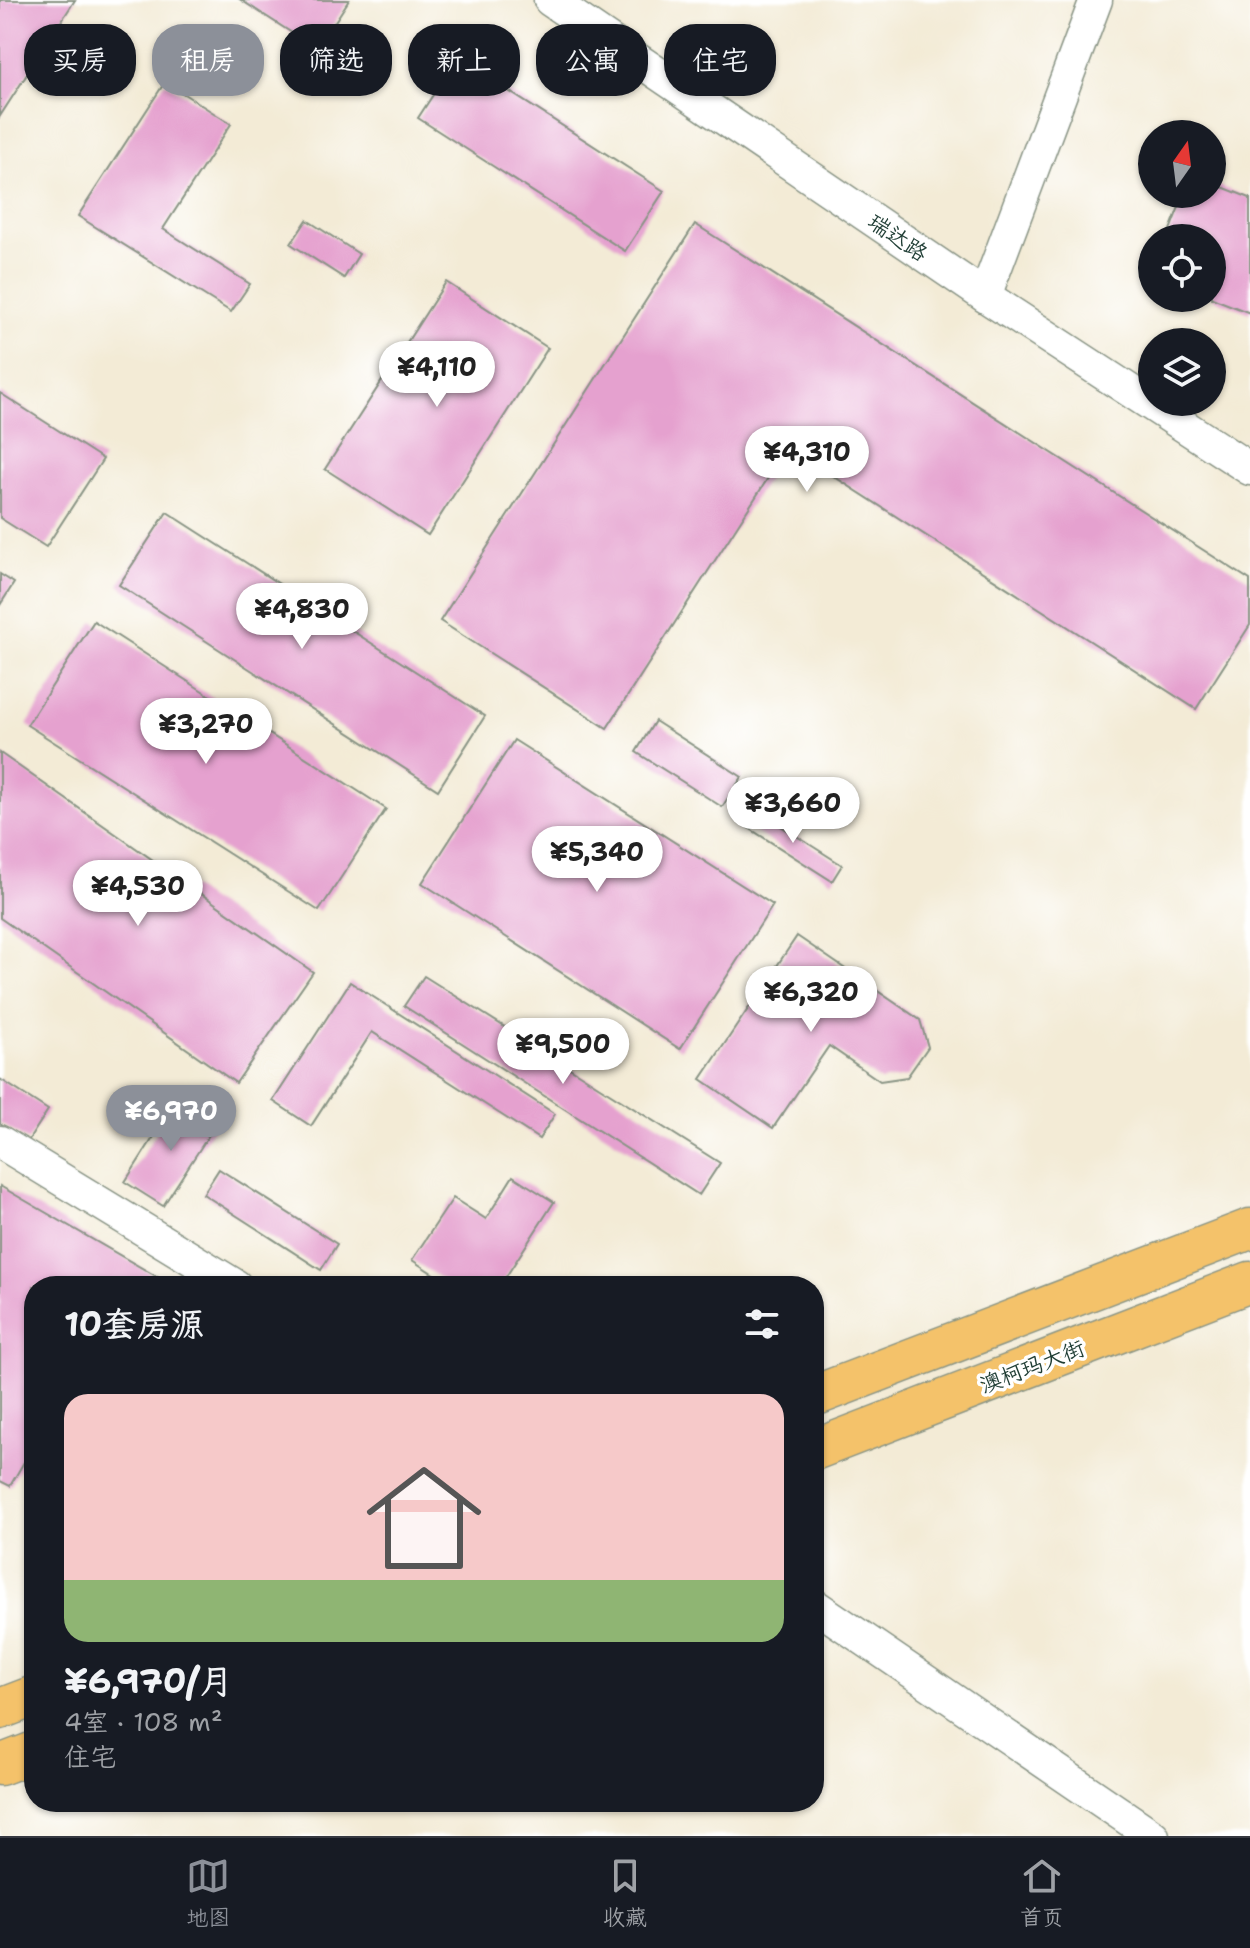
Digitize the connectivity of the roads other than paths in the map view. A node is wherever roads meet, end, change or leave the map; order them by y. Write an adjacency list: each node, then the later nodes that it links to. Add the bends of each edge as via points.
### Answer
1 (550, 0): 3 (street, 瑞达路)
2 (1096, 0): 3 (street)
3 (985, 296): 4 (street, 瑞达路)
4 (1250, 469)
5 (0, 1142): 7 (street)
6 (1250, 1229): 9 (main road)
7 (220, 1276)
8 (1250, 1282): 10 (main road, 澳柯玛大街)
9 (824, 1392)
10 (824, 1446)
11 (824, 1612): 16 (street)
12 (24, 1700): 13 (main road)
13 (0, 1709)
14 (24, 1756): 15 (main road)
15 (0, 1765)
16 (1153, 1836)

